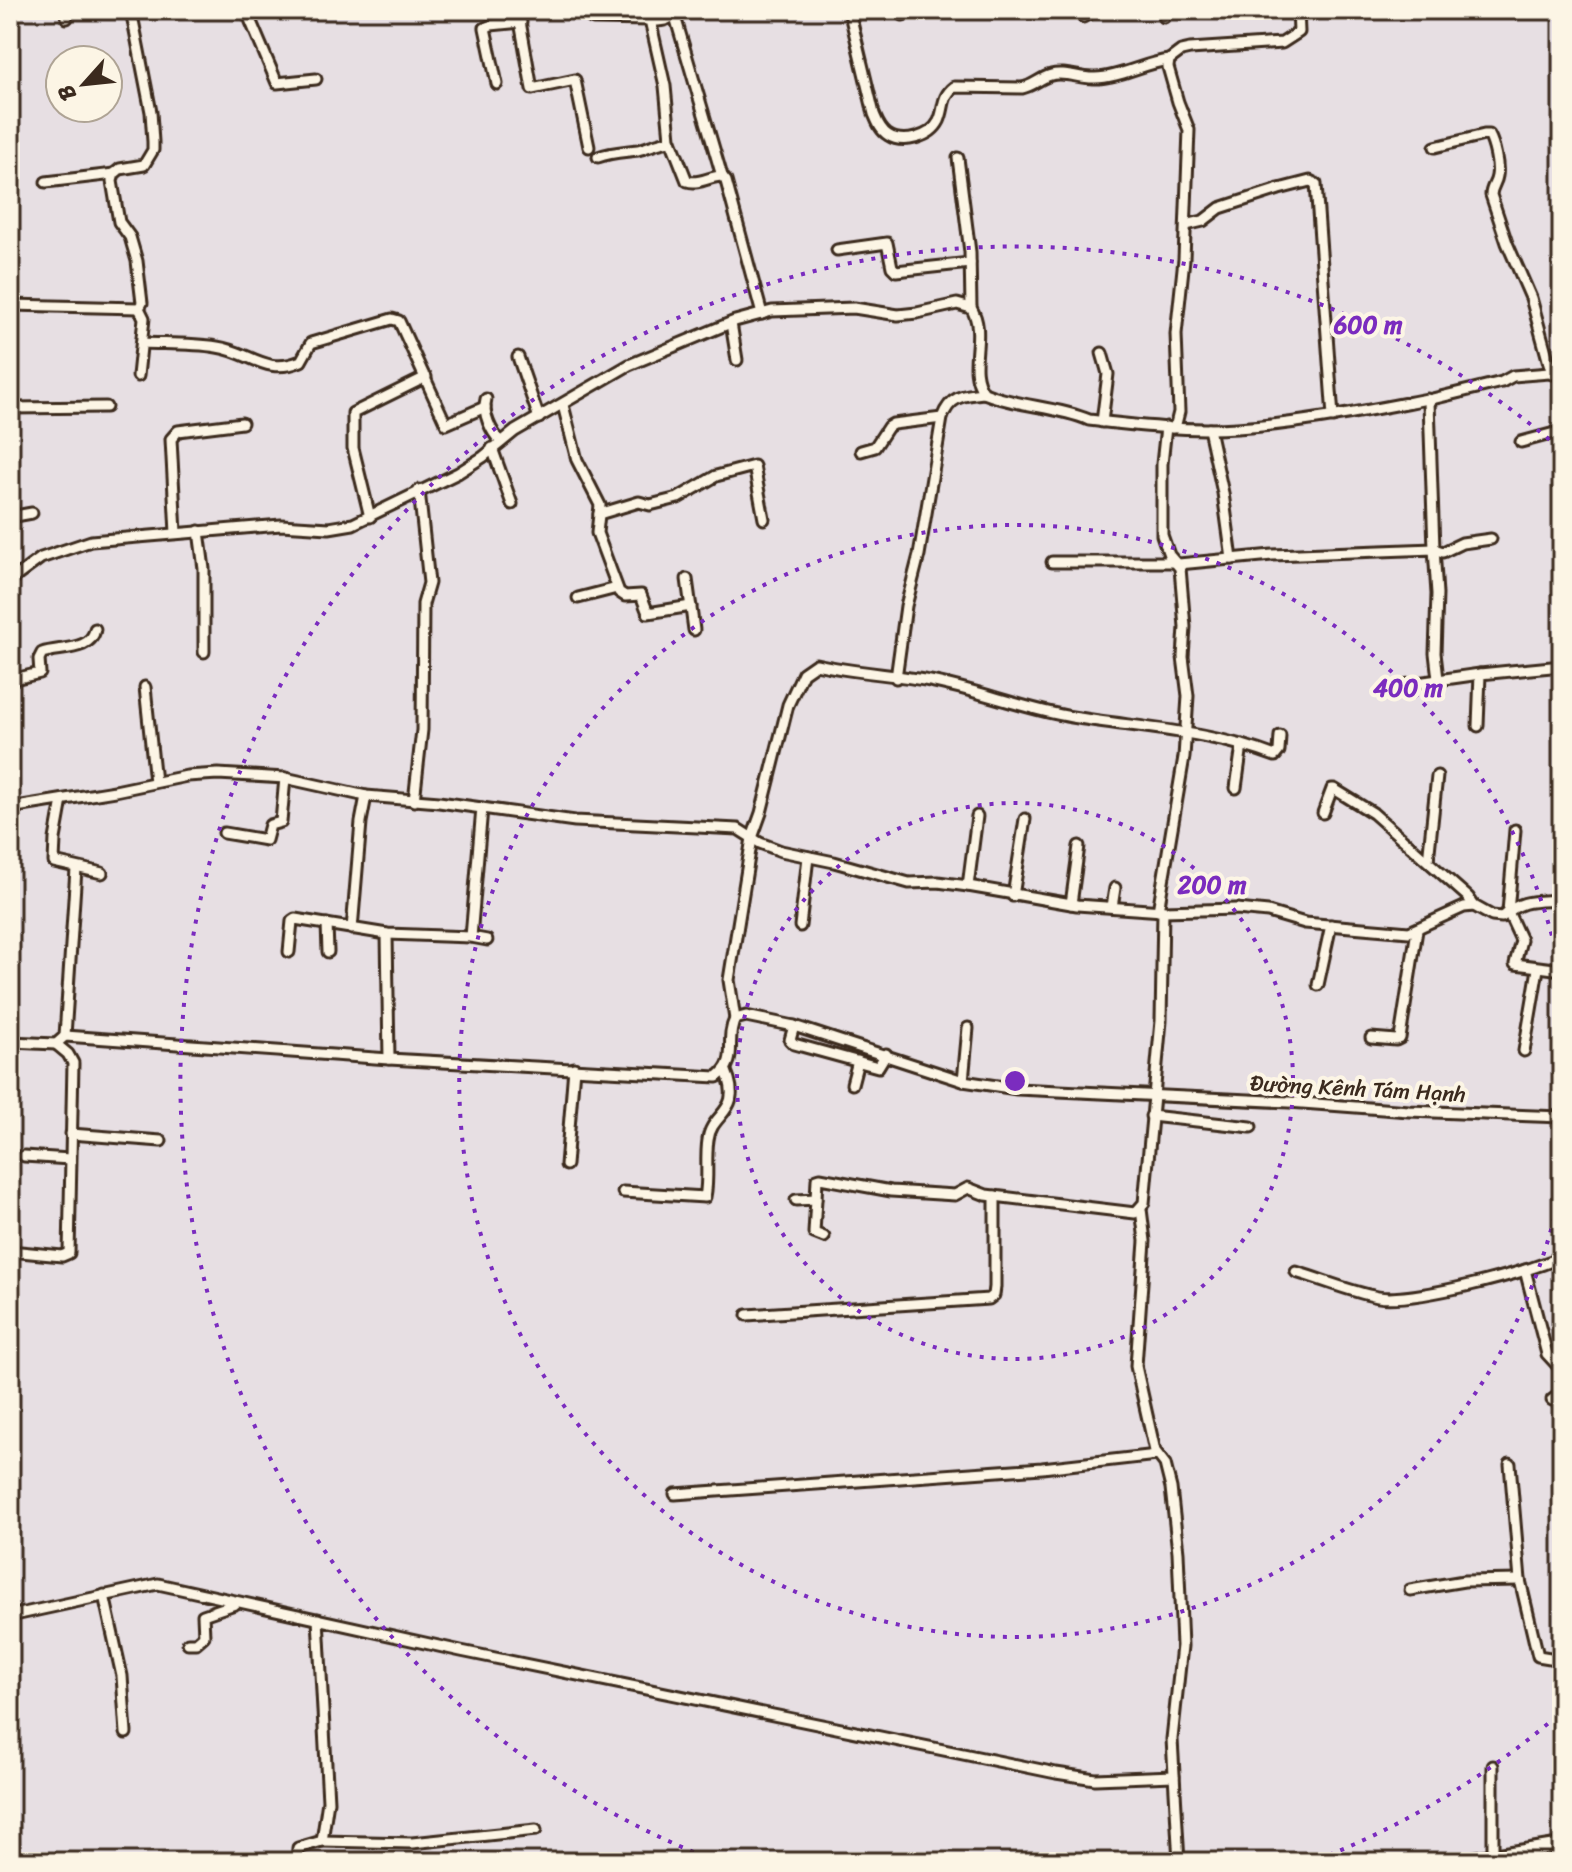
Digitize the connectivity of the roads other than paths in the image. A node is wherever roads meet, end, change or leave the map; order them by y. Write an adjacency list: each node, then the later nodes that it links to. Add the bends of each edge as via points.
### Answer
1 (131, 10): 20 (street, via 153,150 144,165)
2 (246, 10): 13 (street, via 277,83)
3 (518, 10): 11 (street)
4 (579, 10): 10 (street, via 593,19)
5 (849, 10): 12 (street, via 874,114 880,127 896,138 931,131 954,87 1022,88 1052,74 1099,78)
6 (1095, 10): 9 (street)
7 (1298, 10): 12 (street, via 1299,32 1282,43 1190,49)
8 (675, 12): 10 (street, via 668,20); 21 (street)
9 (1083, 17)
10 (650, 20): 15 (street)
11 (521, 22): 14 (street, via 485,28); 16 (street, via 532,89 575,80)
12 (1169, 60): 23 (street, via 1189,130)
13 (316, 79)
14 (497, 84)
15 (671, 141): 18 (street); 21 (street, via 687,181)
16 (589, 147)
17 (1435, 147): 35 (street, via 1489,135 1497,176 1491,195)
18 (598, 157)
19 (958, 158): 25 (street)
20 (114, 174): 22 (street); 27 (street, via 119,222 137,261)
21 (722, 176): 29 (street)
22 (46, 182)
23 (1186, 225): 43 (street, via 1279,189 1316,184); 48 (street, via 1176,334 1179,412 1176,424)
24 (837, 250): 25 (street, via 887,243 896,271)
25 (970, 263): 28 (street)
26 (10, 305): 27 (street)
27 (139, 308): 31 (street, via 144,318)
28 (971, 308): 29 (street, via 957,304 898,315 854,308); 38 (street, via 978,318 976,376)
29 (762, 314): 30 (street)
30 (731, 323): 34 (street); 40 (street, via 629,365)
31 (142, 343): 36 (street); 37 (street, via 218,347 259,364 282,366 301,361 311,343 392,319 399,321)
32 (1102, 353): 46 (street, via 1108,374)
33 (518, 357): 44 (street)
34 (737, 360)
35 (1557, 373): 39 (street, via 1513,376)
36 (138, 376)
37 (426, 377): 51 (street, via 446,424 485,403); 60 (street, via 353,413 353,448)
38 (984, 393): 45 (street, via 958,396); 46 (street)
39 (1428, 400): 43 (street); 65 (street)
40 (563, 405): 44 (street); 58 (street)
41 (106, 407): 42 (street)
42 (10, 408)
43 (1333, 417): 49 (street)
44 (539, 418): 51 (street)
45 (942, 418): 54 (street, via 893,424 875,447); 79 (street)
46 (1102, 422): 48 (street)
47 (242, 423): 63 (street, via 178,431 171,439)
48 (1169, 427): 49 (street); 68 (street, via 1162,464 1162,535)
49 (1209, 429): 66 (street)
50 (1562, 431): 52 (street)
51 (501, 442): 53 (street)
52 (1521, 442)
53 (492, 448): 55 (street, via 458,473); 56 (street)
54 (861, 451)
55 (419, 490): 60 (street); 94 (street, via 429,583 423,604 422,730)
56 (512, 504)
57 (32, 513): 59 (street)
58 (599, 514): 61 (street, via 678,498 716,476 754,466); 71 (street, via 597,533)
59 (10, 517)
60 (370, 517): 62 (street, via 329,528 281,525)
61 (764, 519)
62 (199, 531): 63 (street); 76 (street)
63 (176, 533): 70 (street, via 91,541 41,558)
64 (1491, 539): 65 (street, via 1443,552)
65 (1434, 549): 66 (street); 80 (street)
66 (1232, 559): 68 (street)
67 (1052, 562): 68 (street)
68 (1177, 563): 85 (street, via 1185,627)
69 (687, 579): 73 (street)
70 (10, 581)
71 (617, 588): 72 (street); 73 (street, via 622,595 641,595 648,613)
72 (578, 598)
73 (691, 606): 75 (street)
74 (95, 629): 81 (street, via 88,643 42,653 38,674)
75 (694, 630)
76 (204, 652)
77 (1562, 666): 78 (street)
78 (1480, 674): 80 (street); 84 (street)
79 (896, 678): 85 (street, via 974,691 1069,717); 102 (street, via 816,664 803,673 788,705)
80 (1438, 679): 82 (street)
81 (10, 680)
82 (1403, 685)
83 (145, 687): 90 (street)
84 (1478, 726)
85 (1186, 734): 87 (street); 115 (street)
86 (1280, 736): 87 (street, via 1275,756)
87 (1242, 745): 91 (street)
88 (1437, 776): 105 (street)
89 (285, 778): 90 (street, via 218,774); 92 (street); 101 (street, via 281,822 270,825 266,840)
90 (155, 782): 93 (street)
91 (1236, 788)
92 (366, 796): 94 (street); 120 (street)
93 (62, 800): 95 (street); 106 (street, via 53,860)
94 (414, 801): 96 (street)
95 (10, 808)
96 (482, 808): 102 (street, via 575,821 738,829); 123 (street)
97 (1323, 813): 105 (street, via 1334,789 1373,813)
98 (977, 816): 108 (street)
99 (1025, 819): 110 (street)
100 (1515, 830): 116 (street)
101 (224, 833)
102 (752, 838): 104 (street); 130 (street, via 729,980)
103 (1079, 846): 112 (street)
104 (808, 857): 108 (street, via 909,883); 119 (street)
105 (1428, 861): 113 (street)
106 (76, 869): 107 (street); 133 (street)
107 (102, 873)
108 (968, 886): 110 (street)
109 (1115, 888): 114 (street)
110 (1013, 896): 112 (street)
111 (1562, 900): 116 (street, via 1525,902)
112 (1071, 904): 114 (street)
113 (1474, 906): 116 (street, via 1492,916); 121 (street)
114 (1112, 907): 115 (street)
115 (1161, 911): 118 (street, via 1237,909); 145 (street, via 1161,1021)
116 (1508, 912): 127 (street, via 1521,940 1515,964)
117 (327, 924): 120 (street); 125 (street, via 292,921); 126 (street)
118 (1331, 925): 121 (street); 129 (street)
119 (800, 926)
120 (352, 929): 122 (street)
121 (1417, 930): 134 (street, via 1400,1038)
122 (387, 934): 123 (street); 139 (street)
123 (471, 937): 124 (street)
124 (487, 940)
125 (289, 952)
126 (328, 952)
127 (1538, 969): 128 (street); 137 (street)
128 (1562, 970)
129 (1318, 985)
130 (735, 1019): 131 (street, Đường Kênh Tám Hạnh, via 746,1016); 142 (street)
131 (794, 1026): 138 (street, Đường Kênh Tám Hạnh); 140 (street, via 794,1044)
132 (968, 1028): 143 (street)
133 (65, 1036): 136 (street); 139 (street)
134 (1371, 1038)
135 (10, 1042): 136 (street)
136 (56, 1044): 149 (street, via 73,1063)
137 (1524, 1051)
138 (886, 1054): 140 (street, via 879,1067); 143 (street, Đường Kênh Tám Hạnh)
139 (389, 1059): 141 (street)
140 (858, 1061): 144 (street)
141 (574, 1068): 142 (street, via 717,1077); 153 (street)
142 (726, 1071): 154 (street, via 731,1095 708,1139 705,1197)
143 (963, 1081): 145 (street, Đường Kênh Tám Hạnh)
144 (852, 1084)
145 (1152, 1096): 146 (street); 147 (street, Đường Kênh Tám Hạnh)
146 (1151, 1116): 148 (street); 158 (street)
147 (1562, 1117)
148 (1251, 1127)
149 (71, 1134): 150 (street); 152 (street)
150 (161, 1141)
151 (24, 1156): 152 (street)
152 (70, 1159): 160 (street, via 69,1255)
153 (566, 1165)
154 (623, 1192)
155 (995, 1196): 156 (street, via 968,1188 955,1195 891,1191 820,1178); 158 (street, via 1135,1213); 164 (street, via 995,1287 989,1299)
156 (816, 1199): 157 (street); 159 (street, via 814,1233)
157 (796, 1200)
158 (1141, 1209): 168 (street, via 1145,1241 1136,1366)
159 (824, 1237)
160 (10, 1251)
161 (1562, 1256): 162 (street)
162 (1525, 1270): 163 (street, via 1405,1298 1378,1297); 165 (street, via 1547,1354)
163 (1296, 1272)
164 (747, 1315)
165 (1562, 1376)
166 (1562, 1393): 167 (street)
167 (1552, 1400)
168 (1157, 1455): 170 (street); 181 (street, via 1171,1488 1178,1552 1182,1646 1172,1739)
169 (1510, 1464): 171 (street)
170 (675, 1494)
171 (1520, 1580): 172 (street, via 1464,1581); 178 (street, via 1538,1656)
172 (1410, 1590)
173 (104, 1595): 174 (street, via 158,1584); 175 (street); 179 (street, via 122,1676)
174 (238, 1603): 176 (street); 177 (street, via 203,1615 204,1636)
175 (10, 1616)
176 (318, 1619): 181 (street, via 1056,1773 1095,1779); 183 (street, via 328,1811)
177 (188, 1643)
178 (1562, 1660)
179 (126, 1733)
180 (1493, 1766): 185 (street)
181 (1174, 1776): 187 (street)
182 (536, 1830): 183 (street, via 412,1843)
183 (322, 1841): 186 (street, via 298,1848)
184 (1562, 1845): 185 (street)
185 (1493, 1856): 188 (street)
186 (297, 1862)
187 (1179, 1862)
188 (1454, 1862)

